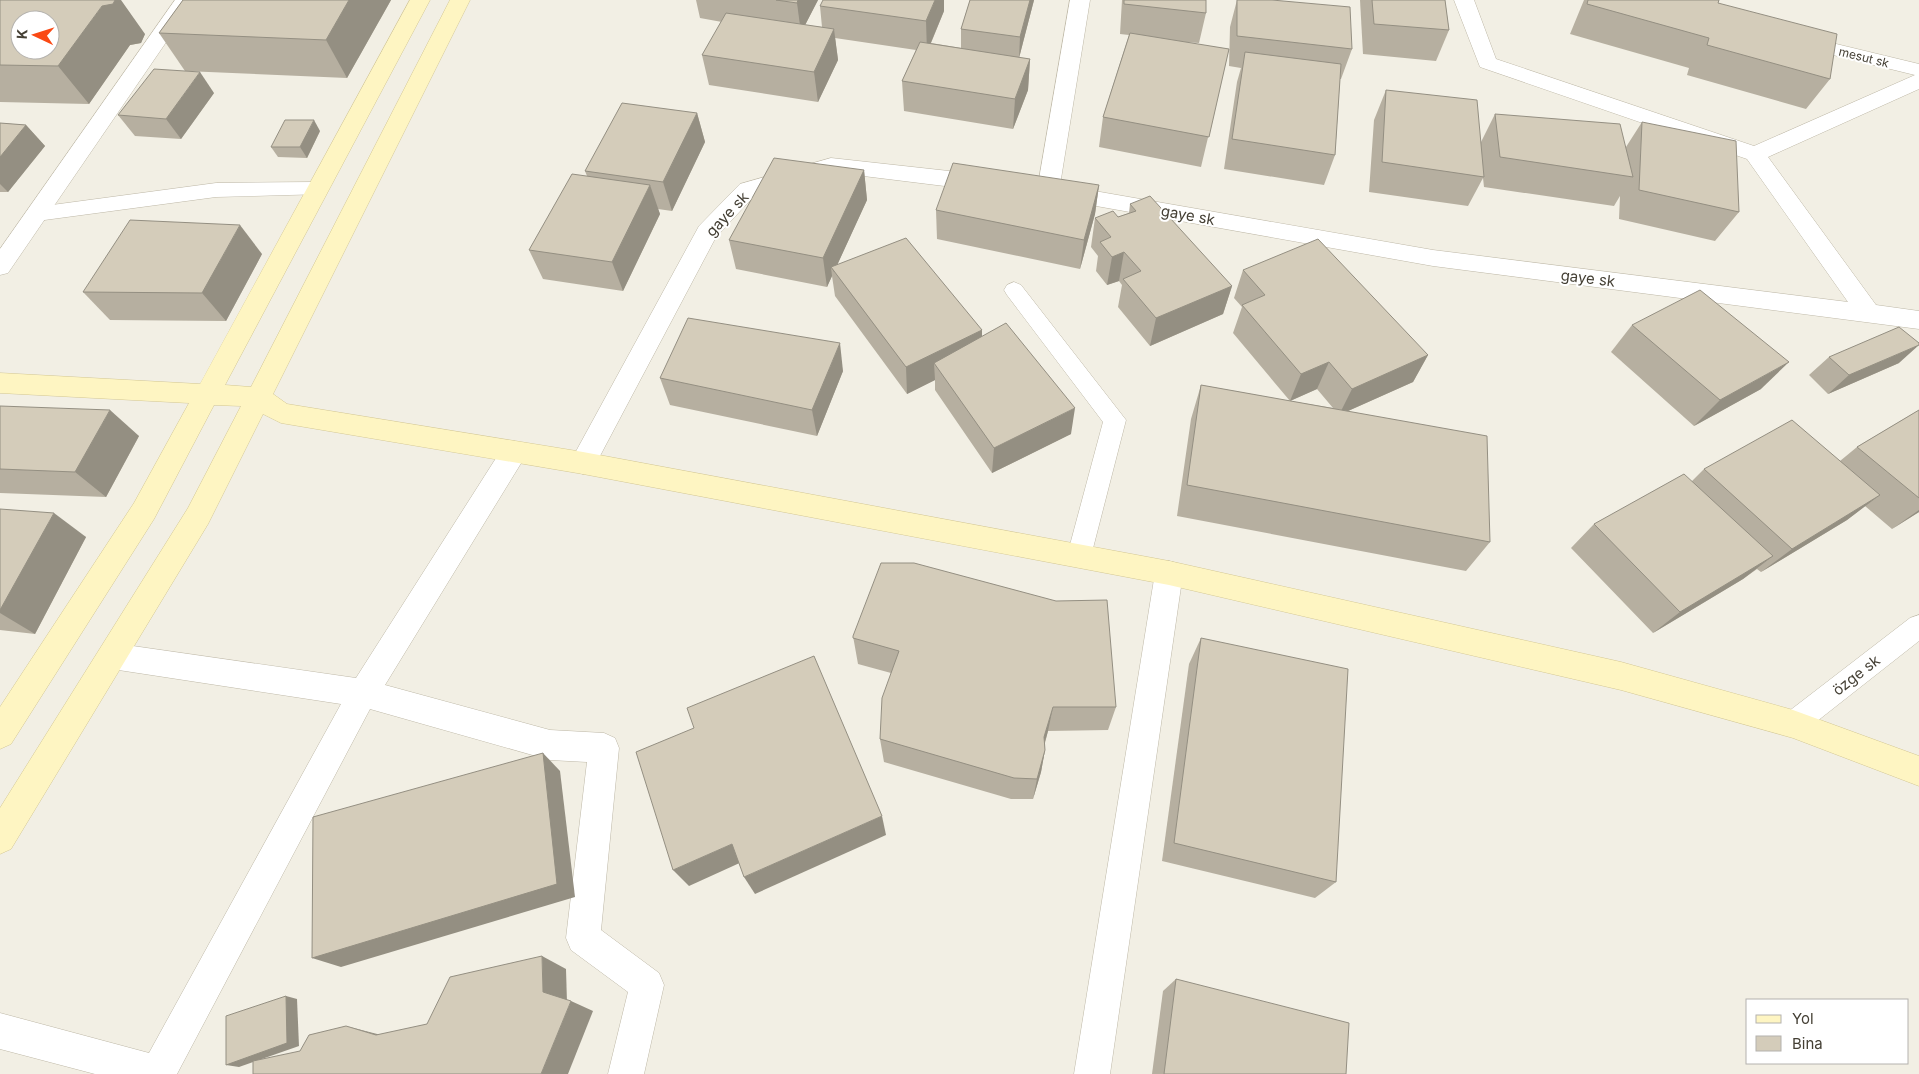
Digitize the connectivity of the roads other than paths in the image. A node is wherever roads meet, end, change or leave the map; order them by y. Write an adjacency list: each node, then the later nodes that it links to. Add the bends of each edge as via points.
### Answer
1 (185, 0): 12 (street)
2 (420, 0): 11 (street)
3 (460, 0): 19 (street)
4 (1080, 0): 10 (street)
5 (1464, 0): 9 (street, via 1486,62)
6 (1776, 35): 7 (street, mesut sk)
7 (1919, 70)
8 (1919, 81): 9 (street)
9 (1755, 154): 15 (street)
10 (1028, 188): 15 (street, gaye sk, via 1433,258); 21 (street, gaye sk, via 831,165 748,189 707,232)
11 (317, 189): 12 (lane, via 216,190); 18 (street)
12 (37, 214): 13 (street)
13 (0, 267)
14 (1014, 290): 22 (lane, via 1115,420)
15 (1869, 314): 16 (street, gaye sk)
16 (1919, 320)
17 (0, 383): 18 (street)
18 (206, 394): 19 (street); 28 (street, via 144,511)
19 (257, 397): 20 (street, via 281,413); 25 (street, via 198,516)
20 (514, 452): 21 (street); 26 (street)
21 (584, 463): 22 (street)
22 (1079, 556): 23 (street)
23 (1169, 573): 27 (street, via 1621,676); 33 (street)
24 (1919, 626): 27 (lane, özge sk)
25 (112, 656): 26 (street); 30 (street)
26 (363, 693): 31 (street, via 158,1073); 32 (street, via 550,745 604,748 583,938 647,985)
27 (1793, 724): 29 (street)
28 (0, 734)
29 (1919, 771)
30 (0, 838)
31 (0, 1031)
32 (626, 1074)
33 (1092, 1074)

